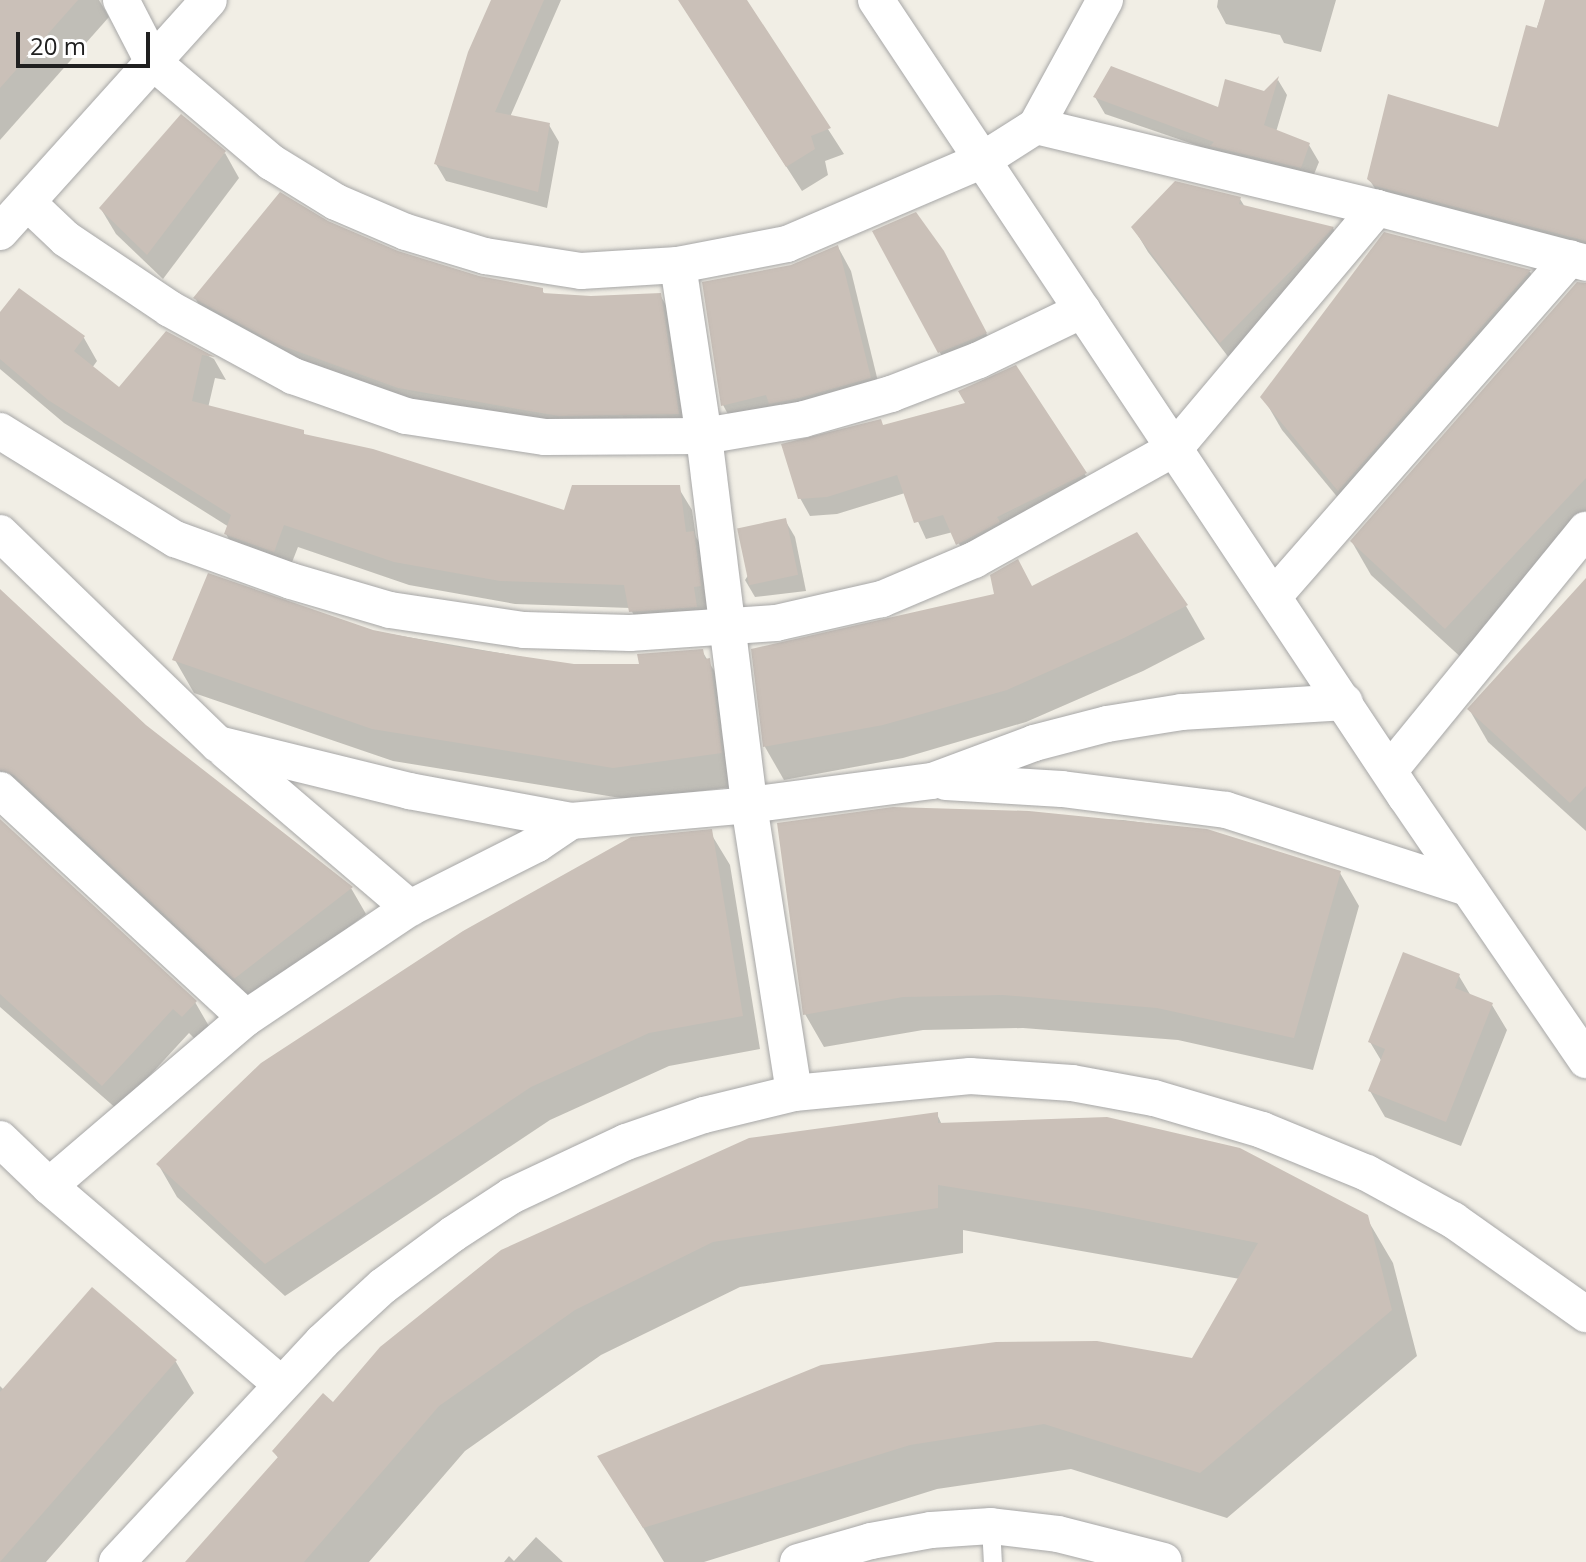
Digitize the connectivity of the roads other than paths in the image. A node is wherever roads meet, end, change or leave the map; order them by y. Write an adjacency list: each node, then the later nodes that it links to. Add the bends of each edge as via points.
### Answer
1 (121, 0): 5 (street)
2 (209, 0): 5 (street)
3 (876, 0): 7 (street)
4 (1105, 0): 6 (street)
5 (153, 62): 8 (street); 12 (street, via 271,162 336,202 406,232 485,256 581,271)
6 (1036, 126): 7 (street); 9 (street)
7 (981, 161): 12 (street, via 787,244); 13 (street)
8 (28, 203): 10 (street); 15 (street, via 66,239 170,309 293,376 406,416 545,437)
9 (1377, 208): 11 (street); 16 (street)
10 (0, 232)
11 (1578, 260): 19 (street)
12 (678, 265): 15 (street)
13 (1083, 310): 15 (street, via 979,360 891,394 804,419); 16 (street)
14 (0, 431): 20 (street, via 175,539 390,610 524,630)
15 (704, 436): 20 (street)
16 (1175, 448): 19 (street); 20 (street, via 974,560 882,599)
17 (1586, 530): 23 (street)
18 (0, 533): 22 (street)
19 (1274, 596): 21 (street)
20 (725, 629): 26 (street)
21 (1345, 702): 23 (street); 24 (street, via 1182,712 1107,724 1034,743)
22 (218, 744): 27 (street, via 409,791); 29 (street)
23 (1390, 770): 28 (street)
24 (932, 781): 26 (street); 28 (street, via 1062,789 1226,810)
25 (0, 790): 30 (street)
26 (749, 805): 27 (street); 32 (street)
27 (571, 821): 29 (street, via 537,844)
28 (1468, 888): 31 (street)
29 (410, 908): 30 (street)
30 (246, 1018): 34 (street)
31 (1586, 1060)
32 (794, 1093): 35 (street, via 970,1076 1072,1083 1154,1098 1262,1130 1367,1173 1453,1220); 36 (street, via 704,1115 626,1142 511,1196 383,1286)
33 (0, 1139): 34 (street)
34 (49, 1186): 36 (street)
35 (1586, 1314)
36 (281, 1384): 40 (street)
37 (991, 1526): 38 (street, via 931,1530); 39 (street, via 1058,1534); 41 (lane)
38 (809, 1560)
39 (1164, 1561)
40 (117, 1562)
41 (993, 1562)

